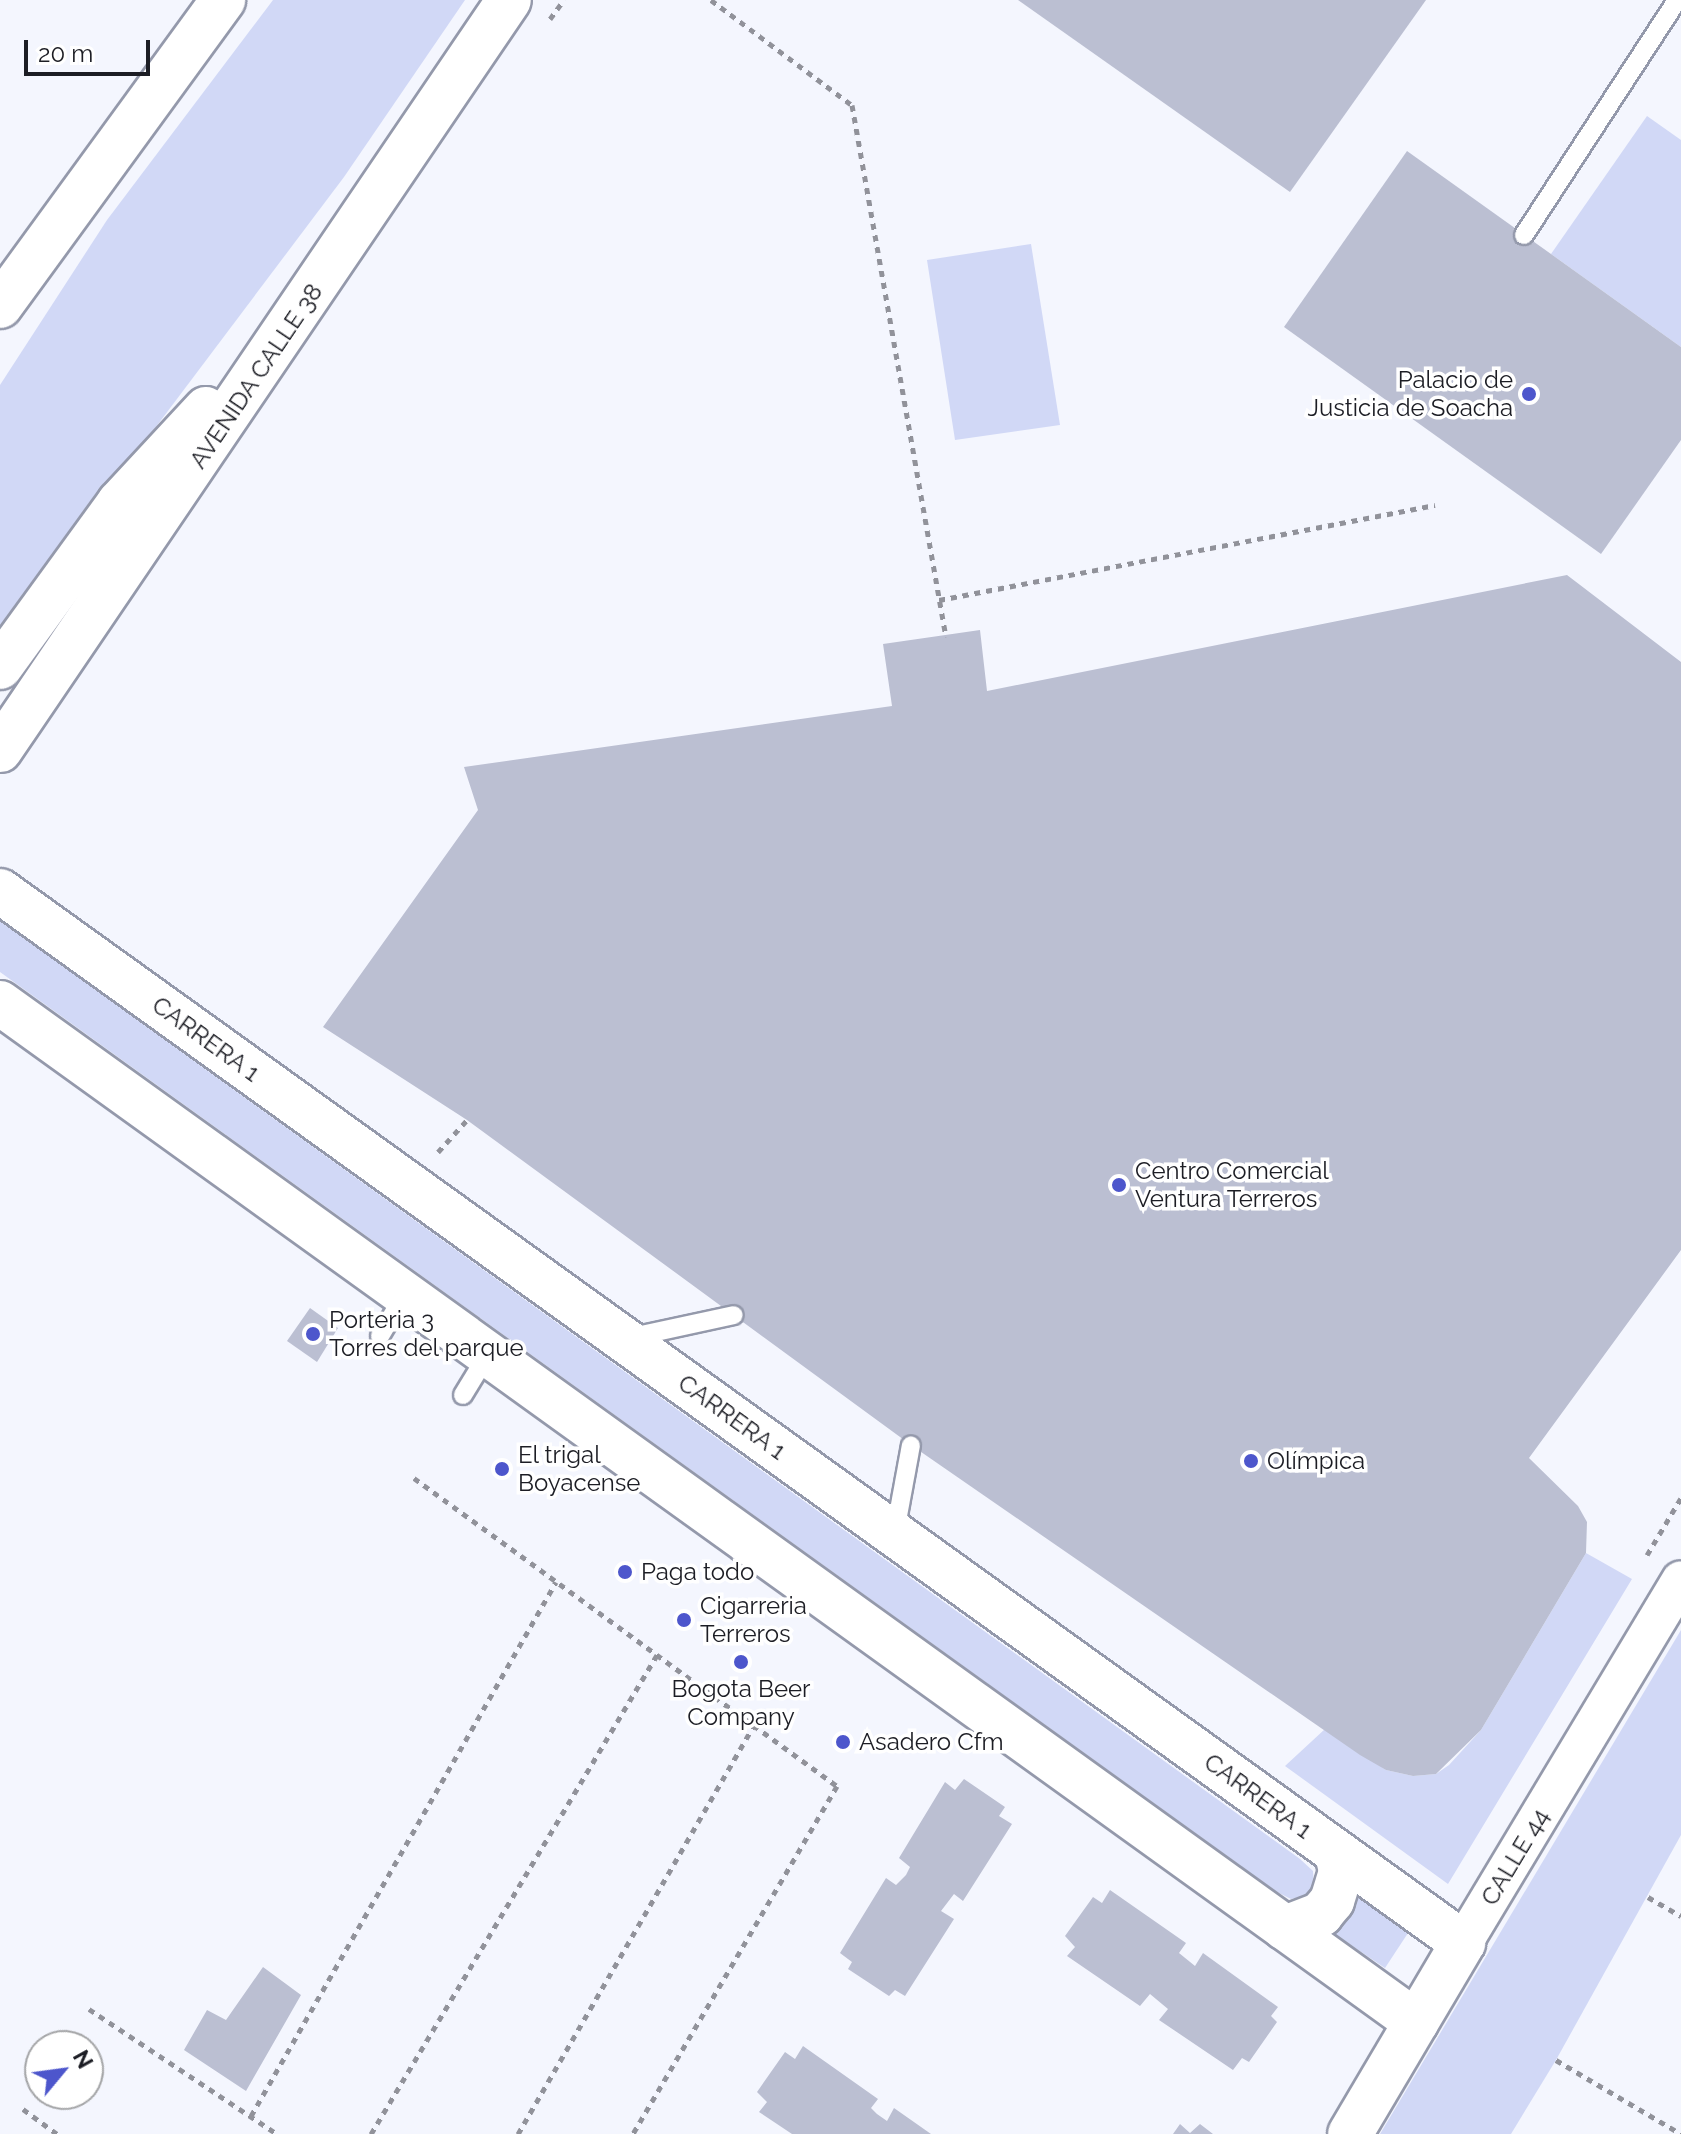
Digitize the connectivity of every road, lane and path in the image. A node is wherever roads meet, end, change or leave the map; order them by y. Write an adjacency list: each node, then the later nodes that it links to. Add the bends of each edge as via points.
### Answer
1 (223, 0): 6 (street)
2 (509, 0): 7 (street, AVENIDA CALLE 38)
3 (711, 0): 10 (path, via 852,105)
4 (1677, 0): 5 (lane)
5 (1524, 235)
6 (12, 290): 8 (street)
7 (309, 299): 12 (street, via 119,503); 13 (street, AVENIDA CALLE 38)
8 (0, 323)
9 (1435, 505): 10 (path)
10 (939, 600): 11 (path)
11 (946, 637)
12 (0, 667)
13 (0, 750)
14 (0, 891): 21 (street, CARRERA 1)
15 (0, 1003): 18 (street)
16 (467, 1120): 17 (path)
17 (437, 1153)
18 (405, 1294): 20 (lane); 22 (street)
19 (734, 1315): 21 (lane)
20 (380, 1336)
21 (623, 1339): 26 (street, CARRERA 1)
22 (488, 1354): 23 (lane); 34 (street)
23 (463, 1395)
24 (911, 1445): 26 (lane)
25 (414, 1478): 28 (path)
26 (894, 1535): 31 (street, CARRERA 1)
27 (1681, 1580): 35 (street, CALLE 44)
28 (556, 1582): 29 (path); 40 (path)
29 (657, 1655): 30 (path); 43 (path)
30 (754, 1726): 44 (path); 45 (path, via 837,1786)
31 (1337, 1853): 34 (street, via 1341,1871 1332,1901 1321,1914); 35 (street, CARRERA 1)
32 (1648, 1897): 33 (path)
33 (1681, 1916)
34 (1285, 1928): 37 (street)
35 (1463, 1943): 37 (street, CALLE 44)
36 (89, 2009): 40 (path)
37 (1416, 2022): 46 (street, CALLE 44)
38 (1556, 2060): 47 (path)
39 (23, 2109): 41 (path)
40 (251, 2116): 42 (path)
41 (57, 2134)
42 (277, 2134)
43 (371, 2134)
44 (518, 2134)
45 (633, 2134)
46 (1350, 2134)
47 (1681, 2134)

